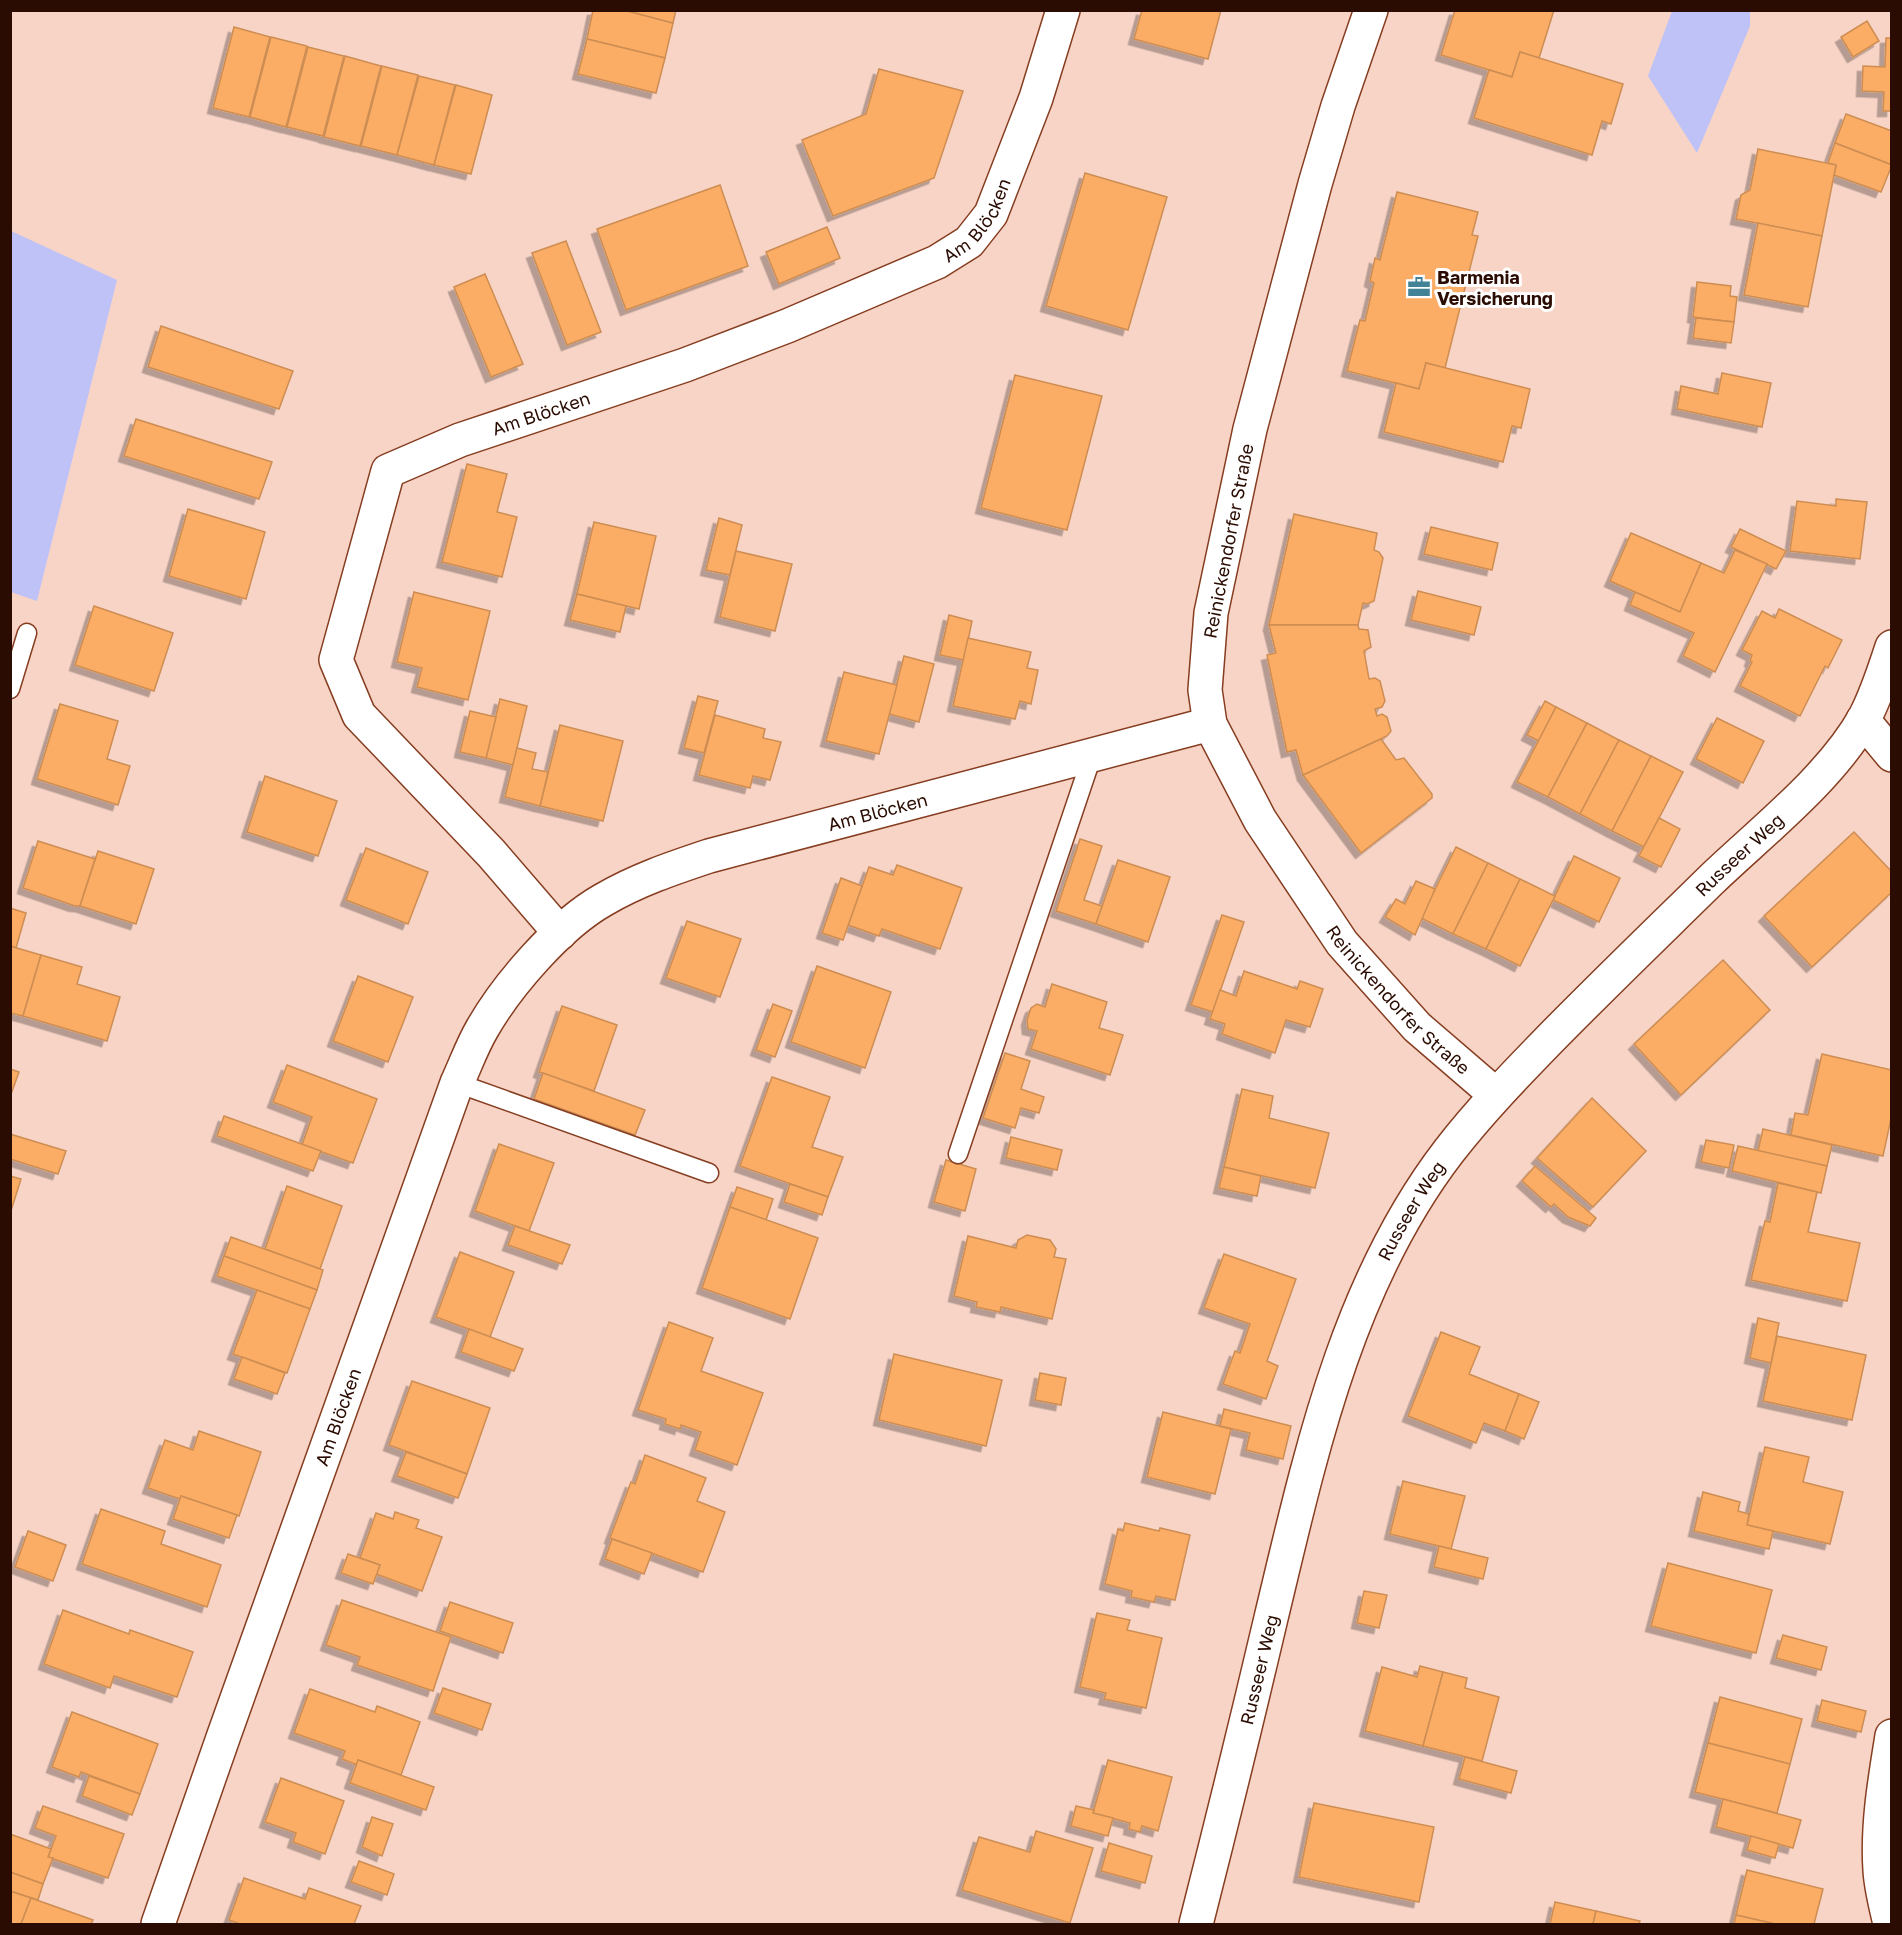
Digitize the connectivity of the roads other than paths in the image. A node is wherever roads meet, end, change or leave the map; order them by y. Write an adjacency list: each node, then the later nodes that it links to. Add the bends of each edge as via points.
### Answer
1 (1063, 10): 10 (street, Am Blöcken, via 1036,98 991,214 969,242 937,262 787,326 685,365 460,440 388,471 336,660 359,715)
2 (1371, 10): 7 (street, Reinickendorfer Straße, via 1315,184 1236,485 1211,613 1205,690)
3 (27, 633): 5 (lane)
4 (1892, 647): 6 (street, Russeer Weg)
5 (10, 689)
6 (1863, 720): 8 (street); 12 (street, Russeer Weg, via 1808,788)
7 (1210, 724): 9 (street, Am Blöcken); 12 (street, Reinickendorfer Straße, via 1260,820 1342,943 1417,1027)
8 (1892, 755)
9 (1092, 756): 10 (street, Am Blöcken, via 709,856 652,875 602,900); 13 (lane)
10 (560, 933): 11 (street, Am Blöcken, via 510,987 481,1029)
11 (457, 1083): 14 (lane); 16 (street, Am Blöcken)
12 (1496, 1095): 17 (street, Russeer Weg, via 1448,1152 1406,1215 1354,1320 1291,1536)
13 (958, 1154)
14 (710, 1173)
15 (1892, 1736): 18 (street, via 1880,1845 1882,1892)
16 (158, 1924)
17 (1196, 1924)
18 (1890, 1924)

